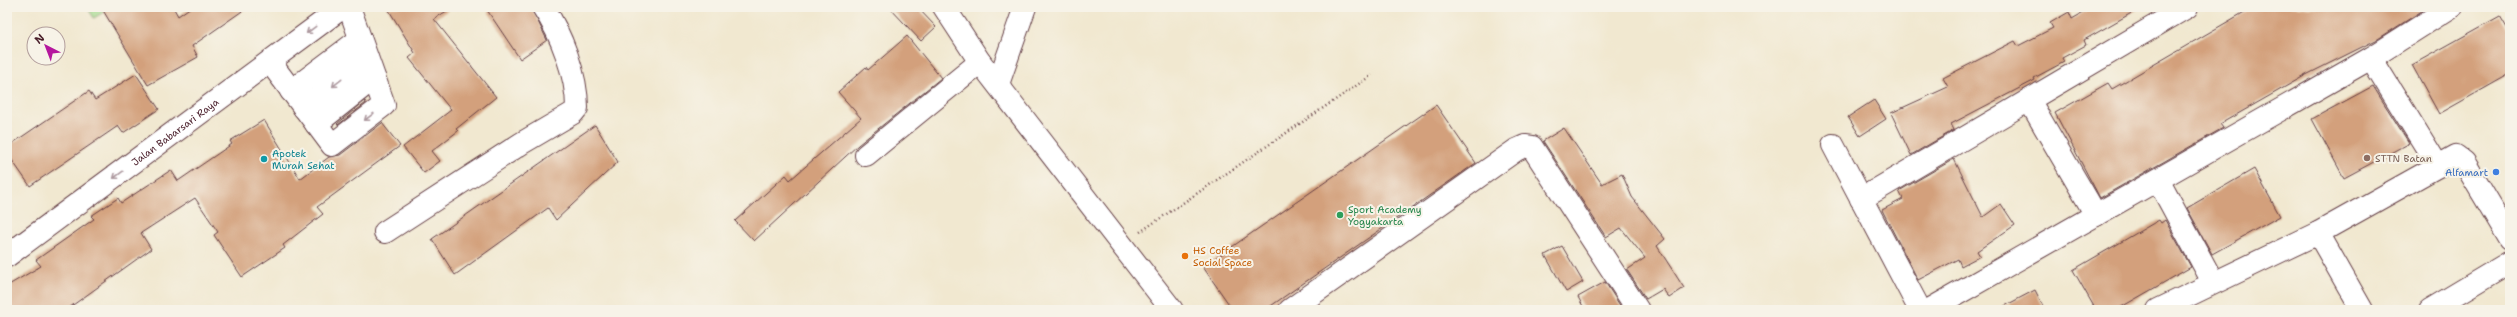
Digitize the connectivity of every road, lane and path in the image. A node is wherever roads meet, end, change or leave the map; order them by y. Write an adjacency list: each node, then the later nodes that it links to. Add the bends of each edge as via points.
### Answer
1 (342, 7): 10 (street, Jalan Babarsari Raya, one-way to 10)
2 (349, 7): 8 (street)
3 (543, 7): 24 (street, via 558,29 570,66 578,108)
4 (944, 7): 11 (street)
5 (1025, 7): 14 (street)
6 (2187, 7): 16 (street)
7 (2451, 7): 9 (street)
8 (360, 39): 12 (street); 15 (street)
9 (2371, 58): 20 (street); 21 (street)
10 (270, 62): 15 (street); 28 (street, Jalan Babarsari Raya, one-way to 28)
11 (980, 62): 14 (street); 19 (street)
12 (371, 69): 17 (street, one-way to 17); 17 (street, one-way to 17, via 384,105 332,145)
13 (1372, 75): 27 (path)
14 (998, 84): 27 (street)
15 (291, 91): 17 (street)
16 (2029, 100): 22 (street); 23 (street)
17 (310, 116)
18 (1833, 145): 22 (street)
19 (866, 156)
20 (2438, 166): 25 (street); 26 (street, via 2456,156 2461,159)
21 (2158, 180): 23 (street); 30 (street)
22 (1861, 199): 35 (street)
23 (2096, 215): 36 (street)
24 (385, 232)
25 (2318, 233): 30 (street); 37 (street)
26 (2510, 239)
27 (1123, 244): 32 (street)
28 (7, 256)
29 (2510, 262): 38 (street)
30 (2213, 282): 31 (street)
31 (2171, 307)
32 (1172, 310)
33 (1290, 310): 34 (street, via 1525,146 1532,147)
34 (1638, 310)
35 (1920, 310)
36 (1929, 310)
37 (2362, 310)
38 (2430, 310)

